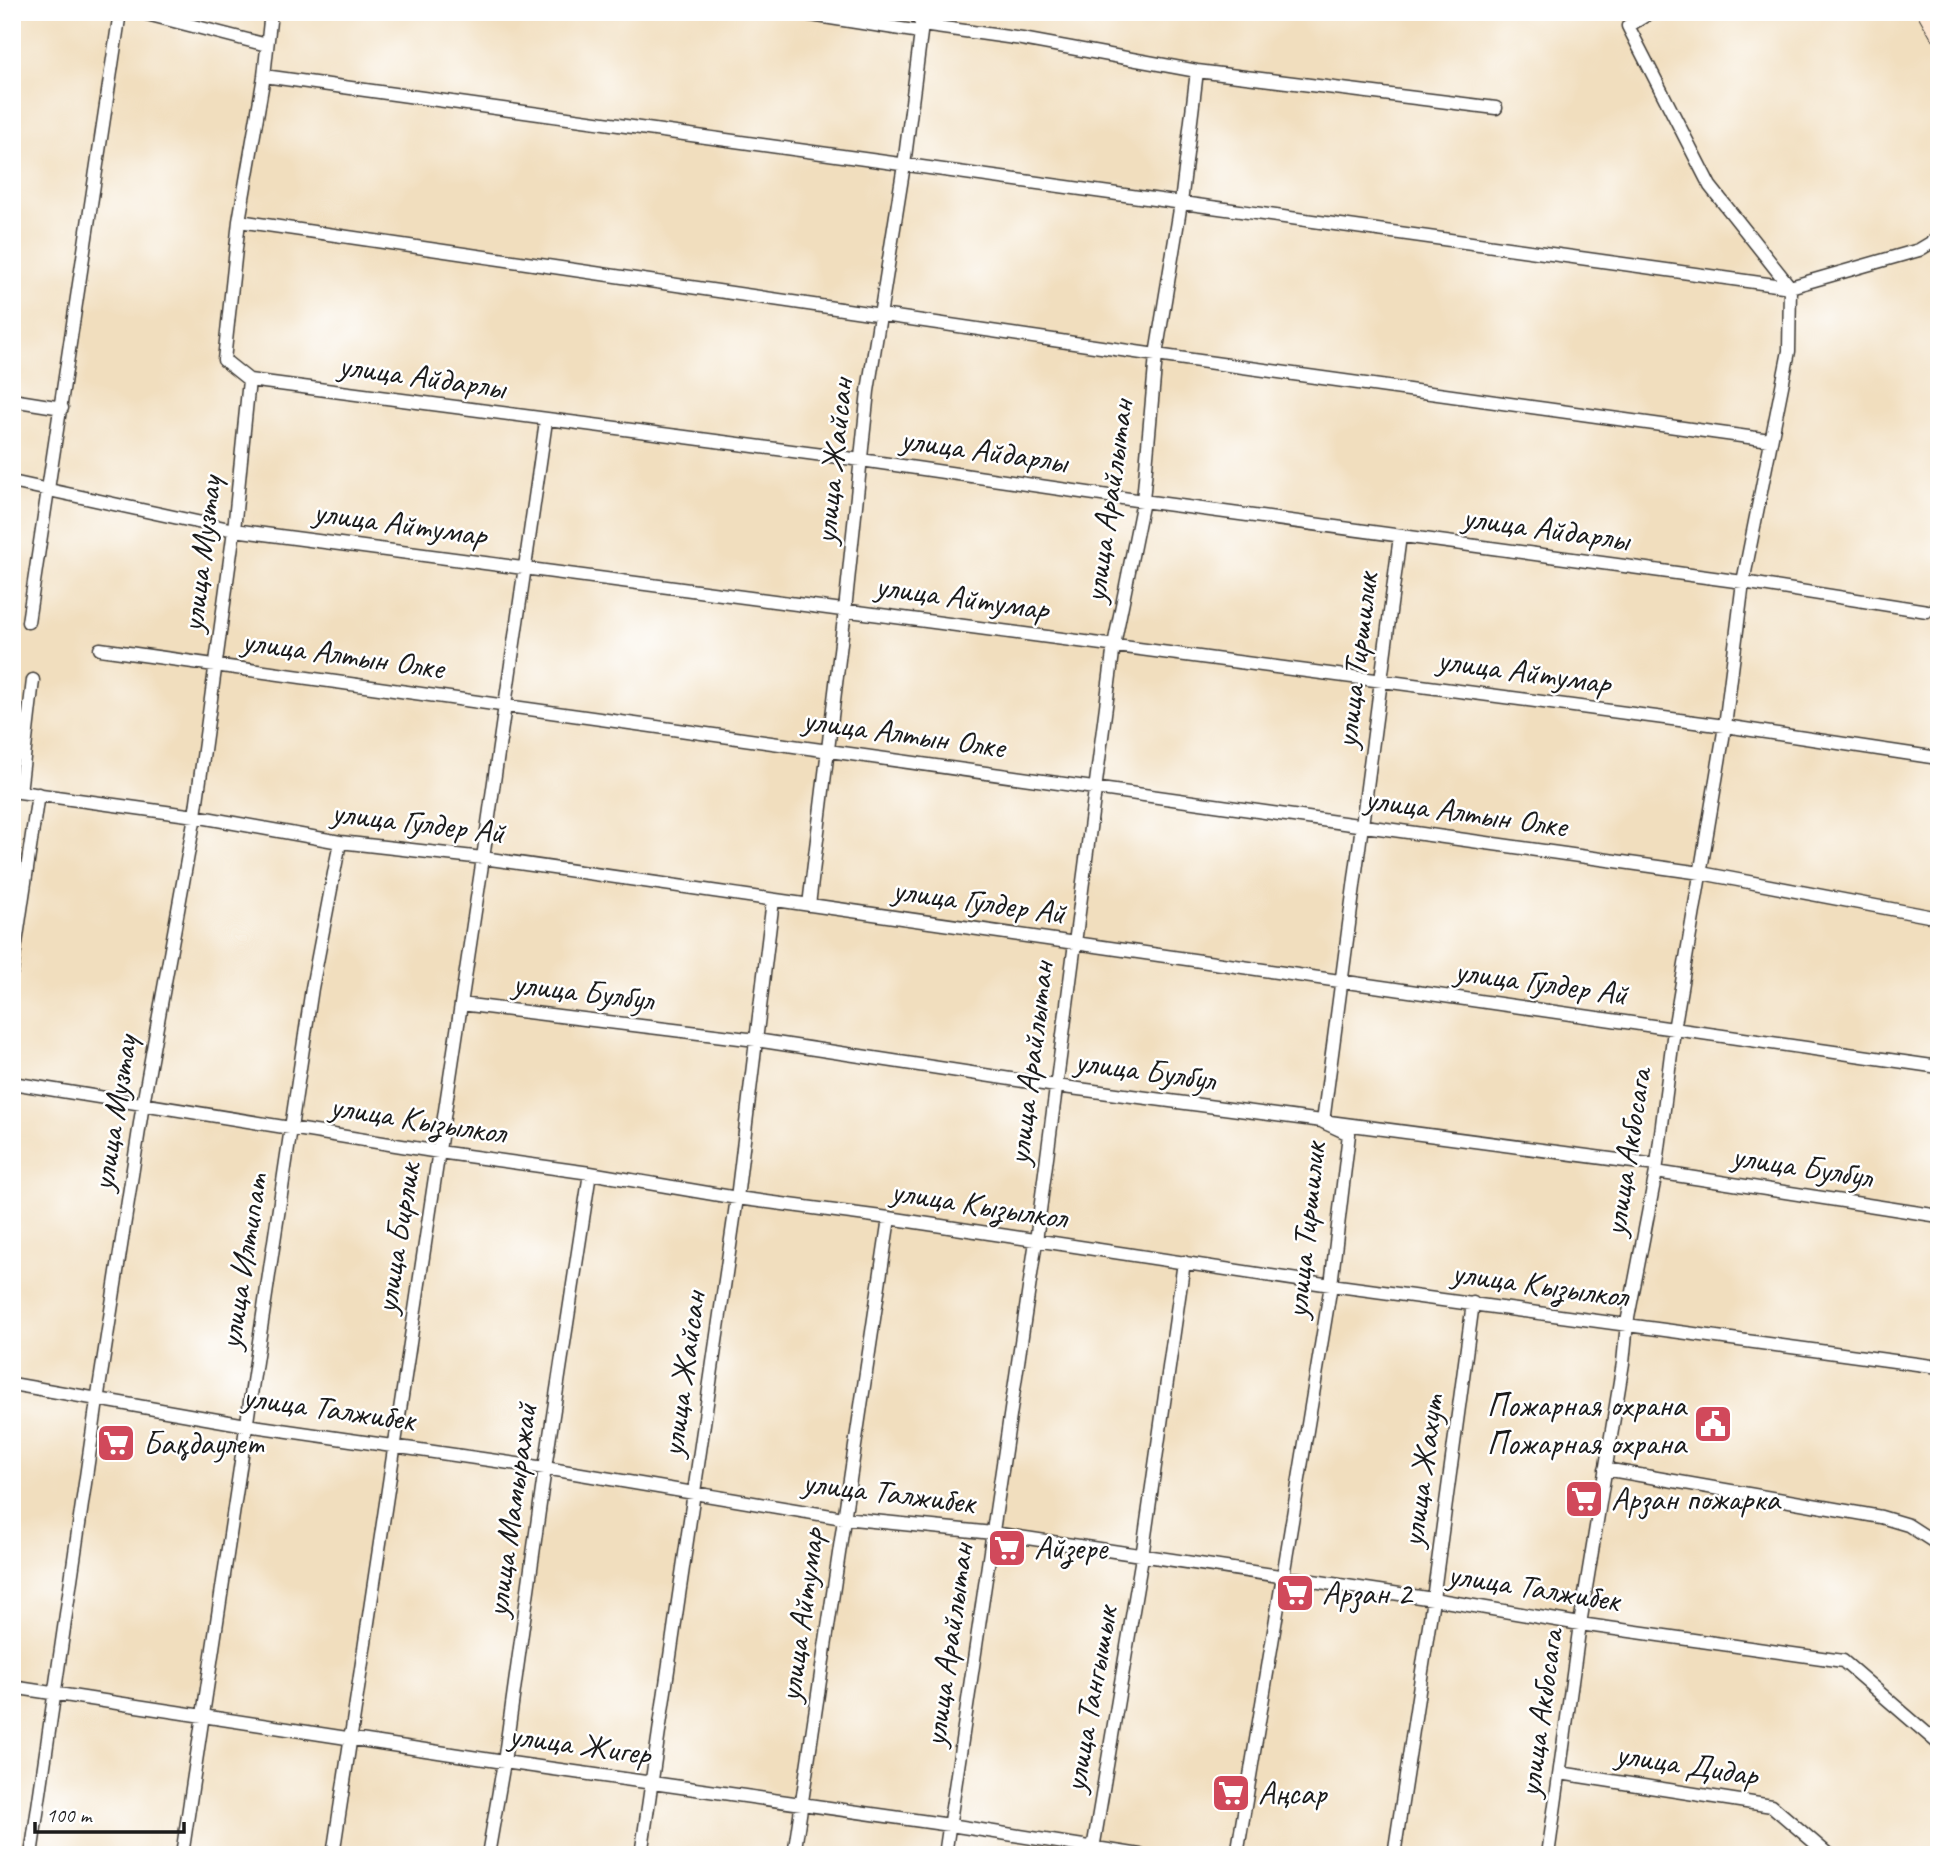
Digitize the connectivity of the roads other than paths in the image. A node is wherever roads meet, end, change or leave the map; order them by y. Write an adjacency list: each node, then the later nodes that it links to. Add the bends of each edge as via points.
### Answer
1 (120, 12): 23 (street)
2 (139, 12): 10 (street)
3 (271, 12): 10 (street)
4 (792, 12): 8 (street)
5 (915, 12): 8 (street)
6 (1651, 12): 18 (street, via 1628,26 1710,186)
7 (1927, 12): 9 (street)
8 (921, 28): 11 (street, via 1022,40); 14 (street, улица Жайсан)
9 (1939, 33)
10 (267, 45): 12 (street)
11 (1197, 71): 13 (street); 15 (street, улица Арайлытан)
12 (264, 75): 14 (street); 16 (street)
13 (1496, 108)
14 (904, 165): 15 (street); 19 (street, улица Жайсан)
15 (1181, 203): 18 (street); 20 (street, улица Арайлытан)
16 (239, 221): 19 (street); 21 (street, via 224,360)
17 (1939, 238): 18 (street, via 1919,250)
18 (1790, 287): 25 (street, улица Акбосага, via 1789,351)
19 (879, 315): 20 (street); 26 (street, улица Жайсан)
20 (1156, 355): 25 (street); 29 (street, улица Арайлытан)
21 (249, 380): 24 (street, улица Айдарлы); 30 (street, улица Музтау)
22 (12, 400): 23 (street)
23 (62, 408): 28 (street)
24 (546, 421): 26 (street, улица Айдарлы); 32 (street, улица Бирлик)
25 (1770, 440): 33 (street, улица Акбосага)
26 (861, 460): 29 (street, улица Айдарлы); 34 (street, улица Жайсан)
27 (12, 482): 28 (street, улица Айтумар)
28 (50, 488): 30 (street, улица Айтумар); 36 (street)
29 (1143, 501): 31 (street, улица Айдарлы); 37 (street, улица Арайлытан)
30 (234, 530): 32 (street, улица Айтумар); 39 (street, улица Музтау)
31 (1400, 536): 33 (street, улица Айдарлы); 41 (street, улица Тиршилик)
32 (524, 567): 34 (street, улица Айтумар); 42 (street, улица Бирлик)
33 (1743, 583): 35 (street, улица Айдарлы); 43 (street, улица Акбосага)
34 (845, 610): 37 (street, улица Айтумар); 44 (street, улица Жайсан)
35 (1927, 611)
36 (28, 622)
37 (1114, 645): 41 (street, улица Айтумар); 46 (street, улица Арайлытан)
38 (100, 649): 39 (street, улица Алтын Олке)
39 (215, 664): 42 (street, улица Алтын Олке); 49 (street, улица Музтау)
40 (33, 680): 47 (street)
41 (1381, 680): 43 (street, улица Айтумар); 50 (street, улица Тиршилик)
42 (505, 706): 44 (street, улица Алтын Олке); 52 (street, улица Бирлик)
43 (1725, 726): 45 (street, улица Айтумар); 53 (street, улица Акбосага)
44 (828, 751): 46 (street, улица Алтын Олке); 55 (street, улица Жайсан)
45 (1938, 758)
46 (1095, 788): 50 (street, улица Алтын Олке); 57 (street, улица Арайлытан)
47 (16, 791): 48 (street, улица Гулдер Ай)
48 (38, 794): 49 (street, улица Гулдер Ай); 58 (street)
49 (195, 816): 51 (street, улица Гулдер Ай); 66 (street, улица Музтау)
50 (1362, 825): 53 (street, улица Алтын Олке); 59 (street, улица Тиршилик)
51 (340, 842): 52 (street, улица Гулдер Ай); 68 (street, улица Илтипат)
52 (483, 858): 54 (street, улица Гулдер Ай); 60 (street, улица Бирлик)
53 (1701, 873): 56 (street, улица Алтын Олке); 61 (street, улица Акбосага)
54 (773, 900): 55 (street, улица Гулдер Ай); 62 (street, улица Жайсан)
55 (809, 905): 57 (street, улица Гулдер Ай)
56 (1939, 918)
57 (1073, 943): 59 (street, улица Гулдер Ай); 65 (street, улица Арайлытан)
58 (12, 971)
59 (1342, 982): 61 (street, улица Гулдер Ай); 67 (street, улица Тиршилик)
60 (461, 1004): 62 (street, улица Булбул); 69 (street, улица Бирлик)
61 (1674, 1030): 63 (street, улица Гулдер Ай); 70 (street, улица Акбосага)
62 (756, 1040): 65 (street, улица Булбул); 72 (street, улица Жайсан)
63 (1939, 1067)
64 (12, 1083): 66 (street, улица Кызылкол)
65 (1056, 1086): 67 (street, улица Булбул); 75 (street, улица Арайлытан)
66 (143, 1104): 68 (street, улица Кызылкол); 82 (street, улица Музтау)
67 (1324, 1122): 70 (street, улица Булбул); 77 (street, улица Тиршилик, via 1349,1133)
68 (291, 1128): 69 (street, улица Кызылкол); 83 (street, улица Илтипат)
69 (439, 1152): 71 (street, улица Кызылкол); 84 (street, улица Бирлик)
70 (1656, 1168): 73 (street, улица Булбул); 79 (street, улица Акбосага)
71 (590, 1173): 72 (street, улица Кызылкол); 85 (street, улица Мамыражай)
72 (737, 1198): 74 (street, улица Кызылкол); 87 (street, улица Жайсан)
73 (1939, 1216)
74 (888, 1218): 75 (street, улица Кызылкол); 88 (street, улица Айтумар)
75 (1036, 1241): 76 (street, улица Кызылкол); 89 (street, улица Арайлытан)
76 (1184, 1262): 77 (street, улица Кызылкол); 91 (street, улица Тангышык)
77 (1331, 1285): 78 (street, улица Кызылкол); 92 (street, улица Тиршилик)
78 (1473, 1303): 79 (street, улица Кызылкол); 93 (street, улица Жахут)
79 (1627, 1323): 80 (street, улица Кызылкол); 86 (street, улица Акбосага)
80 (1939, 1367)
81 (12, 1384): 82 (street, улица Талжибек)
82 (97, 1401): 83 (street, улица Талжибек); 96 (street, улица Музтау)
83 (246, 1425): 84 (street, улица Талжибек); 97 (street, улица Илтипат)
84 (394, 1446): 85 (street, улица Талжибек); 98 (street, улица Бирлик)
85 (545, 1468): 87 (street, улица Талжибек); 100 (street, улица Мамыражай)
86 (1605, 1469): 90 (street, via 1881,1517 1908,1525); 94 (street, улица Акбосага)
87 (694, 1492): 88 (street, улица Талжибек); 102 (street, улица Жайсан)
88 (843, 1518): 89 (street, улица Талжибек); 103 (street, улица Айтумар)
89 (993, 1533): 91 (street, улица Талжибек); 104 (street, улица Арайлытан)
90 (1939, 1545)
91 (1142, 1557): 92 (street, улица Талжибек); 105 (street, улица Тангышык)
92 (1282, 1577): 93 (street, улица Талжибек); 114 (street, улица Тиршилик)
93 (1433, 1599): 94 (street, улица Талжибек); 115 (street, улица Жахут)
94 (1580, 1624): 99 (street, улица Талжибек, via 1843,1661); 101 (street, улица Акбосага)
95 (12, 1687): 96 (street, улица Жигер)
96 (55, 1693): 97 (street, улица Жигер); 106 (street, улица Музтау)
97 (203, 1716): 98 (street, улица Жигер); 107 (street, улица Илтипат)
98 (350, 1739): 100 (street, улица Жигер); 108 (street, улица Бирлик)
99 (1939, 1745)
100 (504, 1762): 102 (street, улица Жигер); 109 (street, улица Мамыражай)
101 (1560, 1773): 116 (street, улица Акбосага); 117 (street, улица Дидар, via 1772,1806)
102 (652, 1782): 103 (street, улица Жигер); 110 (street, улица Жайсан)
103 (801, 1804): 104 (street, улица Жигер); 111 (street, улица Айтумар)
104 (950, 1825): 105 (street, улица Жигер); 112 (street, улица Арайлытан)
105 (1092, 1851): 113 (street, улица Жигер)
106 (31, 1855)
107 (182, 1855)
108 (333, 1855)
109 (488, 1855)
110 (641, 1855)
111 (793, 1855)
112 (945, 1855)
113 (1140, 1855)
114 (1237, 1855)
115 (1394, 1855)
116 (1548, 1855)
117 (1829, 1855)

